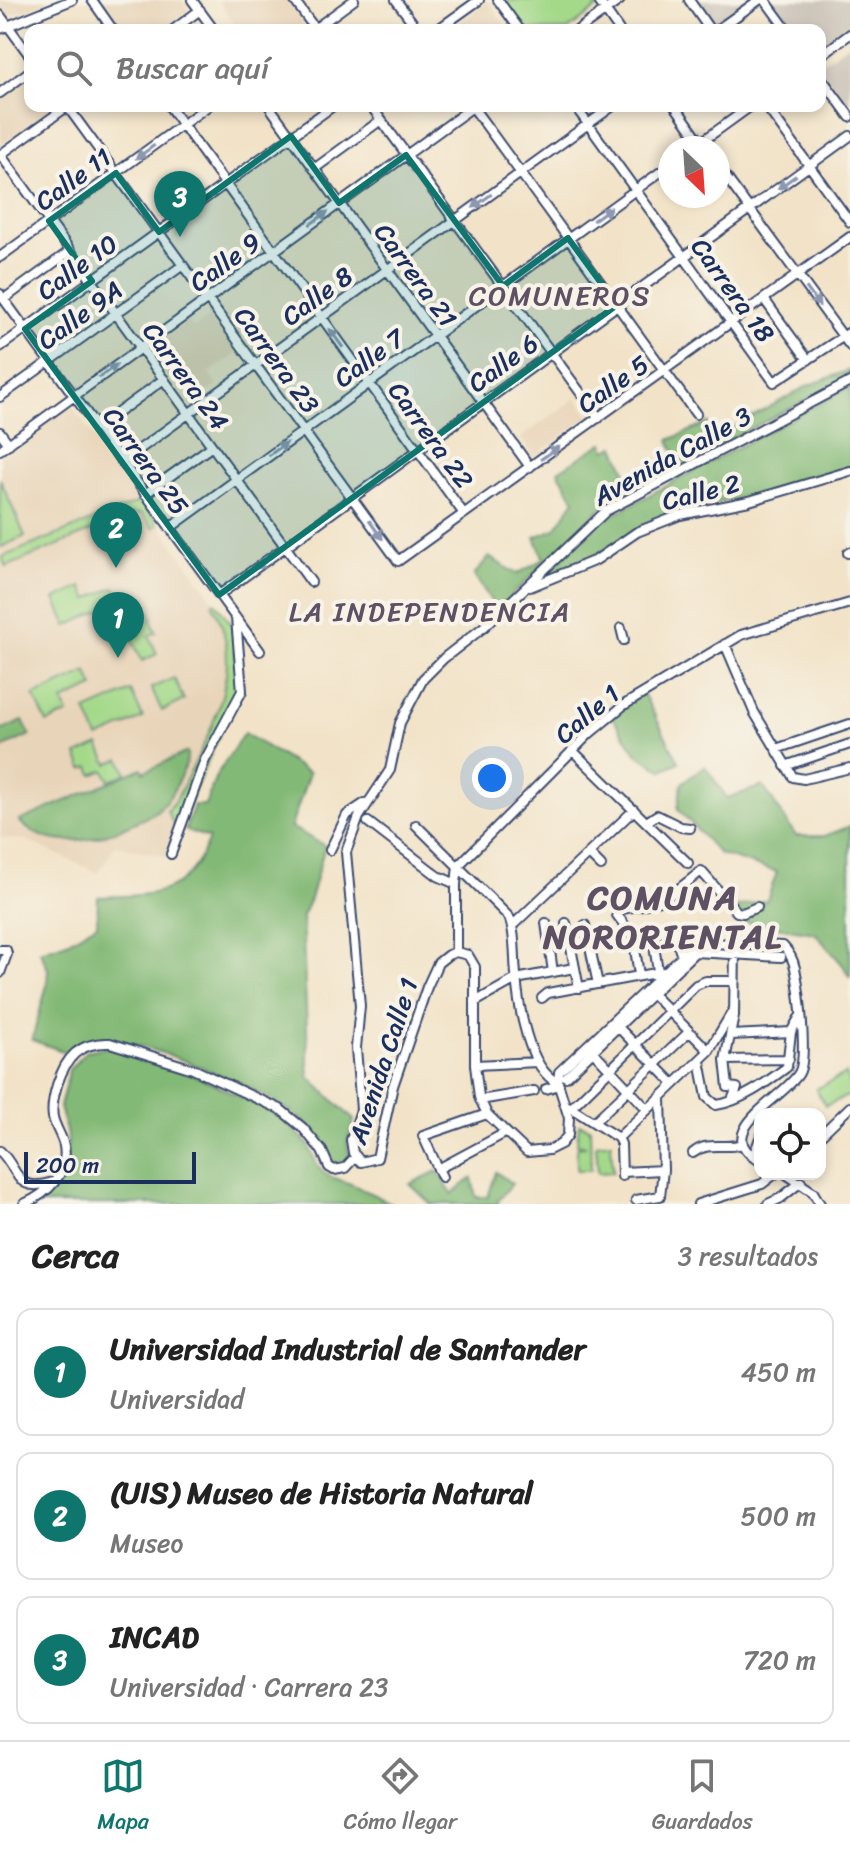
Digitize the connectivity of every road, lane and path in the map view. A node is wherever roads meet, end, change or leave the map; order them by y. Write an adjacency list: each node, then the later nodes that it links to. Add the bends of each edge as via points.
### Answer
1 (72, 0): 30 (street)
2 (92, 0): 17 (street)
3 (192, 0): 14 (street)
4 (294, 0): 20 (street)
5 (354, 0): 21 (street)
6 (396, 0): 22 (street)
7 (479, 0): 23 (street)
8 (498, 0): 24 (street)
9 (598, 0): 15 (street)
10 (620, 0): 15 (street)
11 (689, 0): 27 (street)
12 (759, 0): 28 (street)
13 (765, 0): 29 (street)
14 (200, 10): 18 (street); 19 (street)
15 (605, 10): 25 (street); 26 (street)
16 (0, 15): 30 (street)
17 (107, 24)
18 (181, 24)
19 (210, 24)
20 (311, 24)
21 (321, 24)
22 (414, 24)
23 (445, 24)
24 (516, 24)
25 (586, 24)
26 (615, 24)
27 (706, 24)
28 (725, 24)
29 (783, 24)
30 (4, 28): 32 (street)
31 (850, 34): 33 (street)
32 (24, 50)
33 (826, 52)
34 (24, 75): 36 (street)
35 (826, 84): 51 (street)
36 (0, 93)
37 (59, 112): 59 (street)
38 (71, 112): 63 (street, Carrera 23)
39 (173, 112): 53 (street, Carrera 22)
40 (199, 112): 53 (street, Calle 11)
41 (273, 112): 55 (street, Carrera 21)
42 (319, 112): 55 (street, Calle 10)
43 (375, 112): 52 (street)
44 (465, 112): 60 (street, Calle 9)
45 (477, 112): 64 (street)
46 (579, 112): 54 (street, Carrera 18)
47 (605, 112): 54 (street, Calle 8)
48 (679, 112): 56 (street)
49 (743, 112): 57 (street)
50 (770, 112): 61 (street)
51 (850, 117)
52 (381, 120): 60 (street); 62 (street)
53 (182, 124): 63 (street, Calle 11, one-way to 63); 67 (street, Carrera 22)
54 (588, 124): 64 (street, Calle 8); 68 (street, Carrera 18)
55 (291, 136): 62 (street, Carrera 21); 67 (street, Calle 10)
56 (694, 136)
57 (713, 136)
58 (850, 136): 61 (street, Calle 6)
59 (0, 155): 71 (street, Carrera 24)
60 (406, 155): 69 (street, Calle 9); 72 (street)
61 (809, 166): 70 (street, Calle 6, one-way to 70); 73 (street)
62 (314, 169): 69 (street, Carrera 21)
63 (116, 173): 71 (street, Calle 11); 74 (street, Carrera 23)
64 (521, 173): 72 (street, Calle 8, one-way to 72); 76 (street)
65 (658, 174): 68 (street, Calle 7)
66 (730, 182): 70 (street)
67 (225, 184): 74 (street, Calle 10); 78 (street, Carrera 22)
68 (636, 190): 76 (street, Calle 7, one-way to 68); 79 (street, Carrera 18)
69 (339, 203): 78 (street, Calle 9, one-way to 69); 82 (street, Carrera 21)
70 (750, 209): 79 (street, Calle 6); 83 (street)
71 (49, 221): 77 (street, Carrera 24); 80 (street, Calle 11)
72 (454, 221): 82 (street, Calle 8); 85 (street)
73 (850, 222)
74 (159, 232): 81 (street, Carrera 23); 84 (street, Calle 10)
75 (850, 237): 83 (street, Calle 5)
76 (568, 238): 85 (street, Calle 7); 89 (street)
77 (70, 251): 84 (street, Carrera 24); 86 (street)
78 (274, 251): 87 (street, Calle 9); 91 (street, Carrera 22)
79 (684, 256): 89 (street, Calle 6); 92 (street, Carrera 18)
80 (0, 257)
81 (183, 265): 87 (street, Carrera 23); 90 (street, Calle 9A)
82 (387, 270): 91 (street, Calle 8); 94 (street, Carrera 21)
83 (798, 275): 88 (street, Calle 5); 95 (street, one-way to 95)
84 (92, 281): 90 (street, Carrera 24); 93 (street, Calle 10)
85 (503, 286): 94 (street, Calle 7); 99 (street)
86 (2, 296): 93 (street, Carrera 25)
87 (208, 299): 98 (street, Calle 9); 102 (street, Carrera 23)
88 (764, 299): 92 (street, Calle 5); 100 (street)
89 (617, 305): 99 (street, Calle 6, one-way to 99); 103 (street)
90 (116, 314): 98 (street, Carrera 24); 101 (street, Calle 9A)
91 (322, 317): 102 (street, Calle 8); 106 (street, Carrera 22, one-way to 91)
92 (732, 322): 100 (street, Carrera 18, via 774,382); 103 (street, Calle 5)
93 (25, 329): 97 (street, Calle 10); 101 (street, Carrera 25)
94 (435, 335): 106 (street, Calle 7); 109 (street, Carrera 21)
95 (846, 335): 96 (street); 100 (street)
96 (850, 346)
97 (0, 347)
98 (141, 347): 104 (street, Carrera 24); 107 (street, Calle 9, one-way to 98)
99 (551, 353): 109 (street, Calle 6); 112 (street)
100 (808, 360)
101 (49, 362): 107 (street, Carrera 25); 108 (street, Calle 9A)
102 (256, 365): 110 (street, Calle 8); 114 (street, Carrera 23)
103 (665, 371): 111 (street); 112 (street, Calle 5)
104 (164, 379): 110 (street, Carrera 24); 113 (street)
105 (850, 382): 131 (street, Avenida Calle 3, via 614,505)
106 (369, 383): 114 (street, Calle 7); 119 (street, Carrera 22)
107 (74, 396): 113 (street, Carrera 25); 116 (street, Calle 9)
108 (0, 397)
109 (483, 403): 119 (street, Calle 6); 121 (street, Carrera 21)
110 (189, 414): 117 (street, Carrera 24); 120 (street, Calle 8)
111 (696, 414)
112 (599, 418): 121 (street, Calle 5, one-way to 112)
113 (97, 428): 120 (street, Carrera 25)
114 (304, 431): 123 (street, Calle 7, one-way to 114); 125 (street, Carrera 23)
115 (0, 432): 116 (street)
116 (9, 444): 118 (street, Calle 9)
117 (212, 446): 123 (street, Carrera 24); 124 (street)
118 (0, 450)
119 (418, 450): 125 (street, Calle 6); 126 (street, Carrera 22)
120 (122, 462): 124 (street, Carrera 25)
121 (530, 467): 126 (street, Calle 5)
122 (850, 471): 131 (street, Calle 2, via 680,515 637,532 596,560)
123 (237, 479): 127 (street, Calle 7); 128 (street, Carrera 24)
124 (145, 494): 127 (street, Carrera 25)
125 (352, 498): 128 (street, Calle 6); 129 (street, Carrera 23, one-way to 129)
126 (464, 514): 129 (street, Calle 5)
127 (170, 528): 132 (street, Carrera 25)
128 (285, 546): 130 (street, Carrera 24); 132 (street, Calle 6, one-way to 132)
129 (398, 561)
130 (311, 582)
131 (525, 588): 145 (street, Avenida Calle 3, via 423,679 400,723 390,770)
132 (219, 595): 134 (street, Carrera 25)
133 (850, 603): 137 (street, Calle 1)
134 (235, 617): 138 (street, Carrera 25); 152 (street, via 243,686 205,760)
135 (621, 628): 136 (street)
136 (624, 640)
137 (725, 644): 141 (street); 142 (street, Calle 1, via 624,705)
138 (260, 651)
139 (850, 724): 141 (street)
140 (850, 744): 143 (street)
141 (776, 749): 143 (street)
142 (572, 750): 146 (street); 155 (street, Calle 1)
143 (785, 766): 144 (street, via 794,779)
144 (850, 768)
145 (369, 801): 151 (street, via 347,815); 217 (street, Avenida Calle 3, via 346,852 360,1006 356,1048 361,1102)
146 (634, 810): 147 (street); 153 (street)
147 (648, 821): 150 (street, via 657,815); 154 (street)
148 (368, 822): 157 (street)
149 (416, 825): 155 (street)
150 (690, 828)
151 (330, 850)
152 (171, 854)
153 (589, 854): 156 (street); 162 (street)
154 (688, 863)
155 (458, 866): 157 (street); 162 (street)
156 (601, 866)
157 (456, 884): 168 (street)
158 (757, 907): 164 (street, via 737,912 701,871 666,899 616,911)
159 (546, 923): 172 (street)
160 (566, 923): 171 (street)
161 (585, 925): 170 (street)
162 (512, 926): 176 (street)
163 (652, 933): 164 (street); 167 (street, via 674,929); 173 (street)
164 (633, 936): 175 (street)
165 (735, 949): 169 (street); 173 (street, via 709,943 694,947); 177 (street); 180 (street, via 695,952); 185 (street, via 783,946 795,968)
166 (0, 950): 174 (street, via 7,954)
167 (680, 951)
168 (456, 952): 182 (street, via 468,955 475,967); 221 (street, Avenida Calle 1, via 438,963 427,987 393,1086 377,1158 361,1162)
169 (781, 957)
170 (592, 958): 171 (street); 178 (street)
171 (574, 965): 172 (street); 179 (street)
172 (553, 972): 176 (street)
173 (660, 972): 175 (street); 201 (street, via 564,1066)
174 (0, 973)
175 (639, 975): 178 (street)
176 (516, 979): 182 (street); 196 (street)
177 (734, 981): 183 (street); 184 (street, via 701,982)
178 (598, 984): 179 (street)
179 (579, 988): 181 (street)
180 (652, 994): 184 (street); 186 (street)
181 (542, 998)
182 (475, 1002): 197 (street)
183 (734, 1009): 189 (street); 192 (street)
184 (669, 1012): 187 (street); 190 (street)
185 (800, 1017): 188 (street); 218 (street, via 802,1067 750,1121)
186 (618, 1027): 190 (street); 191 (street)
187 (689, 1032): 192 (street); 198 (street)
188 (791, 1032): 189 (street); 193 (street)
189 (731, 1035): 194 (street)
190 (636, 1045): 198 (street); 199 (street)
191 (593, 1051): 199 (street); 200 (street)
192 (709, 1051): 195 (street)
193 (789, 1059): 194 (street); 208 (street, via 772,1079)
194 (725, 1060): 208 (street, via 728,1087 737,1088)
195 (700, 1061): 202 (street); 208 (street, via 709,1100 720,1106)
196 (538, 1062): 197 (street); 201 (street)
197 (475, 1065): 207 (street)
198 (655, 1065): 202 (street); 204 (street)
199 (610, 1070): 204 (street); 209 (street)
200 (566, 1077)
201 (558, 1084): 203 (street); 209 (street)
202 (674, 1084): 206 (street)
203 (546, 1089)
204 (629, 1089): 211 (street); 213 (street)
205 (534, 1091): 207 (street)
206 (661, 1098): 211 (street); 223 (street)
207 (480, 1100): 212 (street)
208 (732, 1100)
209 (570, 1106): 213 (street); 215 (street, via 567,1138 556,1147 532,1153)
210 (850, 1107): 214 (street)
211 (647, 1109): 216 (street)
212 (487, 1114): 215 (street); 215 (street, via 423,1136 440,1173)
213 (594, 1122): 216 (street)
214 (826, 1130)
215 (505, 1133)
216 (618, 1138): 223 (street, via 622,1174)
217 (351, 1140): 221 (street, Avenida Calle 1)
218 (743, 1146): 220 (street, via 703,1146); 222 (street)
219 (0, 1151): 226 (street, via 13,1173 29,1184)
220 (693, 1153)
221 (356, 1156): 226 (street, via 345,1168 334,1170 303,1128 280,1109 193,1069 96,1043 71,1054 59,1079 52,1104 64,1153)
222 (754, 1157)
223 (663, 1170): 228 (street, via 660,1196)
224 (767, 1180): 230 (street)
225 (797, 1180): 227 (street)
226 (55, 1182): 229 (street)
227 (801, 1182): 231 (street); 232 (street)
228 (636, 1200)
229 (24, 1204)
230 (698, 1204)
231 (768, 1204)
232 (820, 1204)

